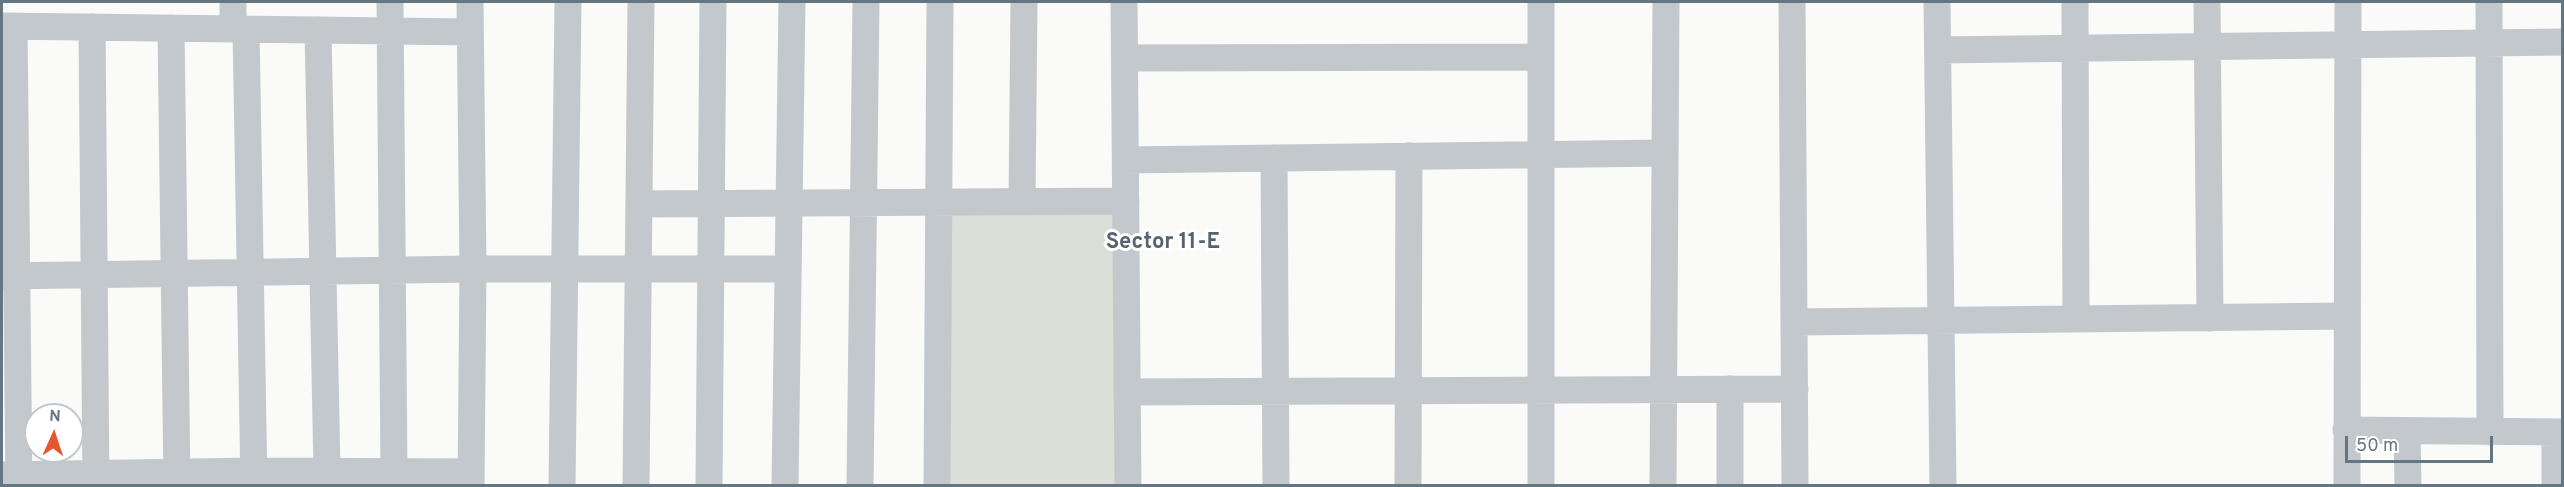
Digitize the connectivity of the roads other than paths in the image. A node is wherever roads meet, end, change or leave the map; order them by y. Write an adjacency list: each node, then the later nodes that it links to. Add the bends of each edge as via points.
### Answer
1 (233, 2): 23 (street)
2 (390, 2): 25 (street)
3 (470, 2): 26 (street)
4 (568, 2): 48 (street)
5 (641, 2): 45 (street)
6 (712, 2): 46 (street)
7 (792, 2): 44 (street)
8 (866, 2): 42 (street)
9 (940, 2): 43 (street)
10 (1023, 2): 40 (street)
11 (1124, 2): 34 (street)
12 (1541, 2): 33 (street)
13 (1666, 2): 35 (street)
14 (1792, 2): 62 (street)
15 (1937, 2): 32 (street)
16 (2075, 2): 31 (street)
17 (2208, 2): 30 (street)
18 (2348, 2): 29 (street)
19 (2490, 2): 28 (street)
20 (8, 26): 21 (street); 57 (street)
21 (92, 27): 22 (street); 56 (street)
22 (171, 28): 23 (street); 55 (street)
23 (240, 29): 24 (street); 54 (street)
24 (318, 30): 25 (street); 53 (street)
25 (390, 31): 26 (street); 52 (street)
26 (470, 32): 47 (street)
27 (2562, 42): 28 (street)
28 (2490, 43): 29 (street); 72 (street)
29 (2349, 45): 30 (street); 58 (street)
30 (2208, 46): 31 (street); 59 (street)
31 (2074, 49): 32 (street); 60 (street)
32 (1938, 50): 61 (street)
33 (1541, 57): 34 (street); 36 (street)
34 (1125, 58): 39 (street)
35 (1665, 153): 36 (street); 65 (street)
36 (1540, 154): 37 (street); 69 (street)
37 (1409, 156): 38 (street); 66 (street)
38 (1274, 158): 39 (street); 68 (street)
39 (1126, 160): 41 (street)
40 (1022, 201): 41 (street); 43 (street)
41 (1126, 201): 67 (street)
42 (864, 202): 43 (street); 44 (street); 85 (street)
43 (939, 202): 86 (street)
44 (789, 203): 46 (street); 51 (street)
45 (639, 204): 46 (street); 49 (street)
46 (711, 204): 50 (street)
47 (473, 269): 48 (street); 52 (street); 79 (street)
48 (565, 269): 49 (street); 81 (street)
49 (639, 269): 50 (street); 82 (street)
50 (711, 269): 51 (street); 83 (street)
51 (788, 269): 84 (street)
52 (392, 270): 53 (street); 75 (street)
53 (323, 272): 54 (street); 74 (street)
54 (250, 273): 55 (street); 77 (street)
55 (174, 274): 56 (street); 78 (street)
56 (94, 276): 57 (street); 80 (street)
57 (9, 277): 76 (street)
58 (2346, 316): 59 (street); 70 (street)
59 (2210, 318): 60 (street)
60 (2076, 319): 61 (street)
61 (1941, 321): 62 (street); 94 (street)
62 (1795, 322): 64 (street)
63 (1730, 389): 64 (street); 65 (street); 92 (street)
64 (1795, 389): 93 (street)
65 (1664, 390): 69 (street); 91 (street)
66 (1408, 391): 68 (street); 69 (street); 89 (street)
67 (1127, 392): 68 (street); 87 (street)
68 (1275, 392): 88 (street)
69 (1541, 392): 90 (street)
70 (2346, 430): 71 (street); 95 (street)
71 (2407, 431): 72 (street); 96 (street)
72 (2490, 432): 73 (street)
73 (2559, 432): 97 (street)
74 (327, 471): 75 (street); 77 (street)
75 (394, 472): 79 (street)
76 (13, 478): 80 (street)
77 (254, 478): 78 (street)
78 (176, 479): 80 (street)
79 (471, 479)
80 (96, 480)
81 (562, 486)
82 (636, 486)
83 (709, 486)
84 (785, 486)
85 (860, 486)
86 (937, 486)
87 (1128, 486)
88 (1276, 486)
89 (1408, 486)
90 (1541, 486)
91 (1663, 486)
92 (1730, 486)
93 (1796, 486)
94 (1943, 486)
95 (2347, 486)
96 (2408, 486)
97 (2555, 486)

